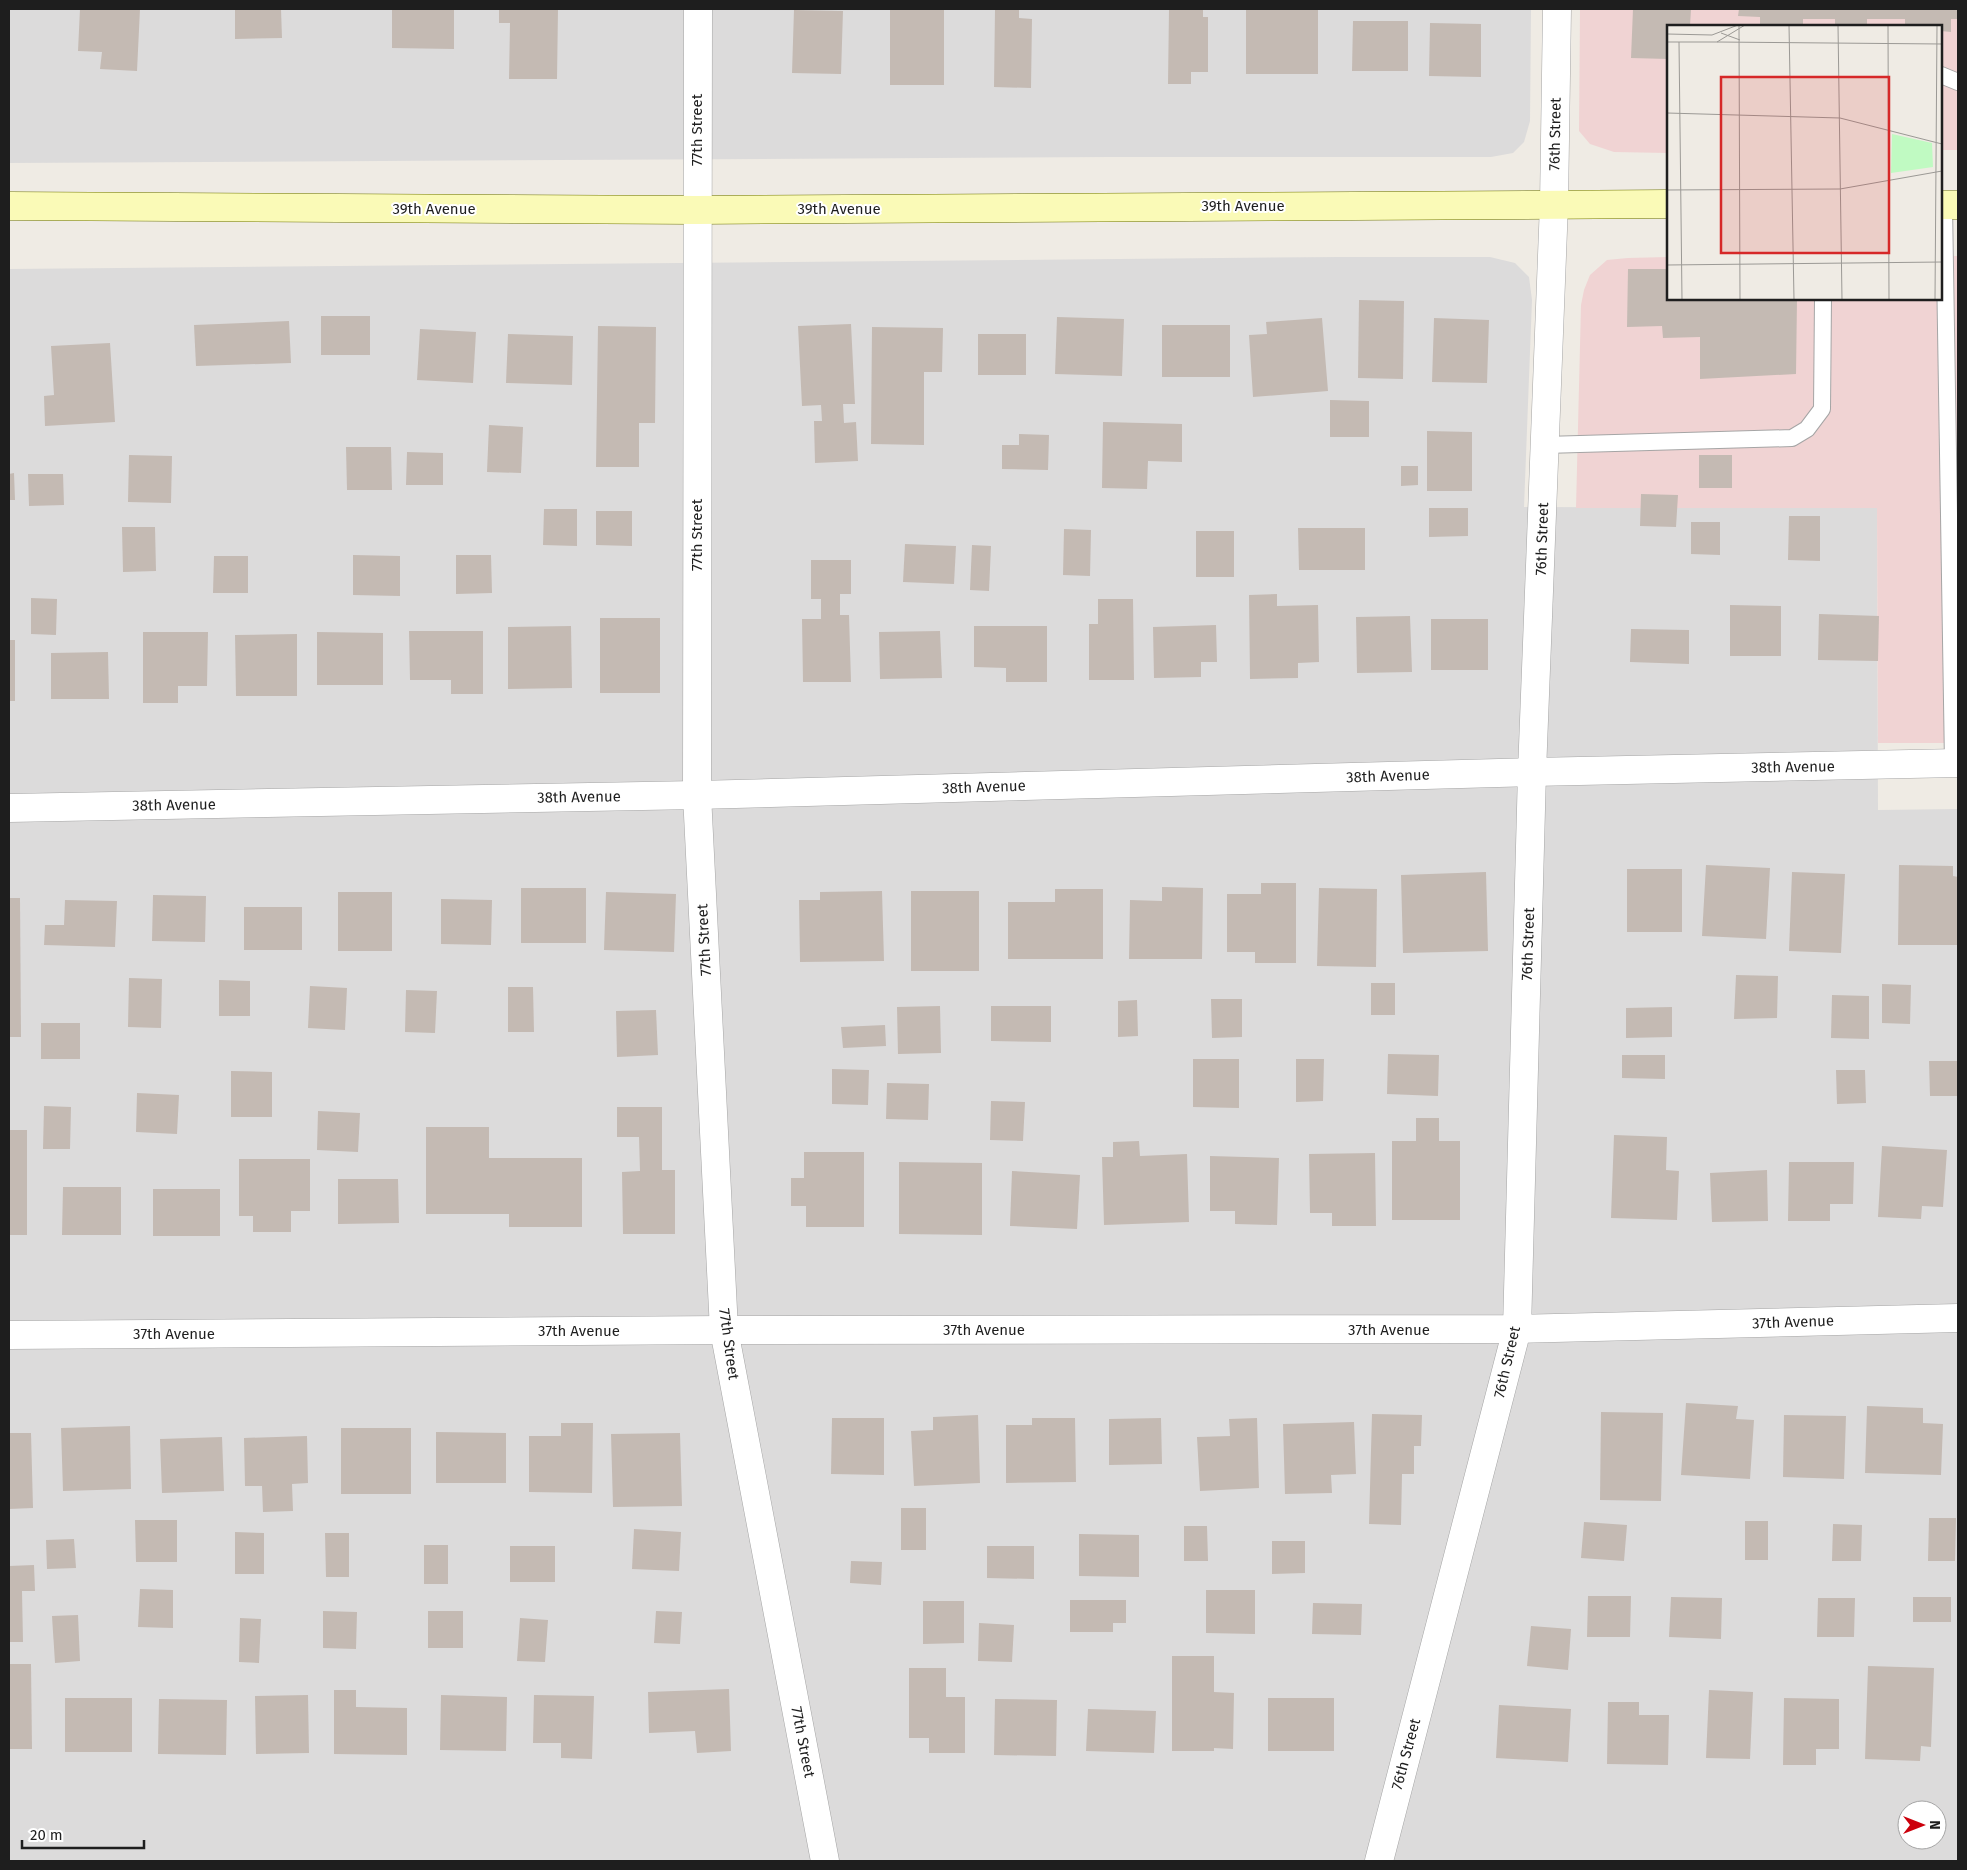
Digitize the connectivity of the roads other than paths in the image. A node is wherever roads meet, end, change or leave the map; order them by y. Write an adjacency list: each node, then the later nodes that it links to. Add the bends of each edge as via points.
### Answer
1 (698, 9): 9 (street, 77th Street)
2 (1557, 9): 5 (street, 76th Street)
3 (1942, 74): 4 (lane)
4 (1958, 82)
5 (1554, 204): 6 (main road, 39th Avenue); 9 (main road, 39th Avenue); 12 (street, 76th Street)
6 (1667, 204)
7 (1948, 205): 11 (lane)
8 (9, 206): 9 (main road, 39th Avenue)
9 (697, 210): 16 (street, 77th Street)
10 (1823, 300): 12 (lane, via 1822,409 1807,429 1792,438)
11 (1952, 346): 13 (lane)
12 (1545, 445): 15 (street, 76th Street)
13 (1954, 655): 14 (lane)
14 (1955, 763): 15 (street, 38th Avenue)
15 (1532, 772): 16 (street, 38th Avenue); 19 (street, 76th Street)
16 (697, 795): 17 (street, 38th Avenue); 20 (street, 77th Street)
17 (9, 808)
18 (1958, 1318): 19 (street, 37th Avenue)
19 (1517, 1329): 20 (street, 37th Avenue); 23 (street, 76th Street)
20 (724, 1330): 21 (street, 37th Avenue); 22 (street, 77th Street)
21 (9, 1335)
22 (825, 1861)
23 (1378, 1861)

